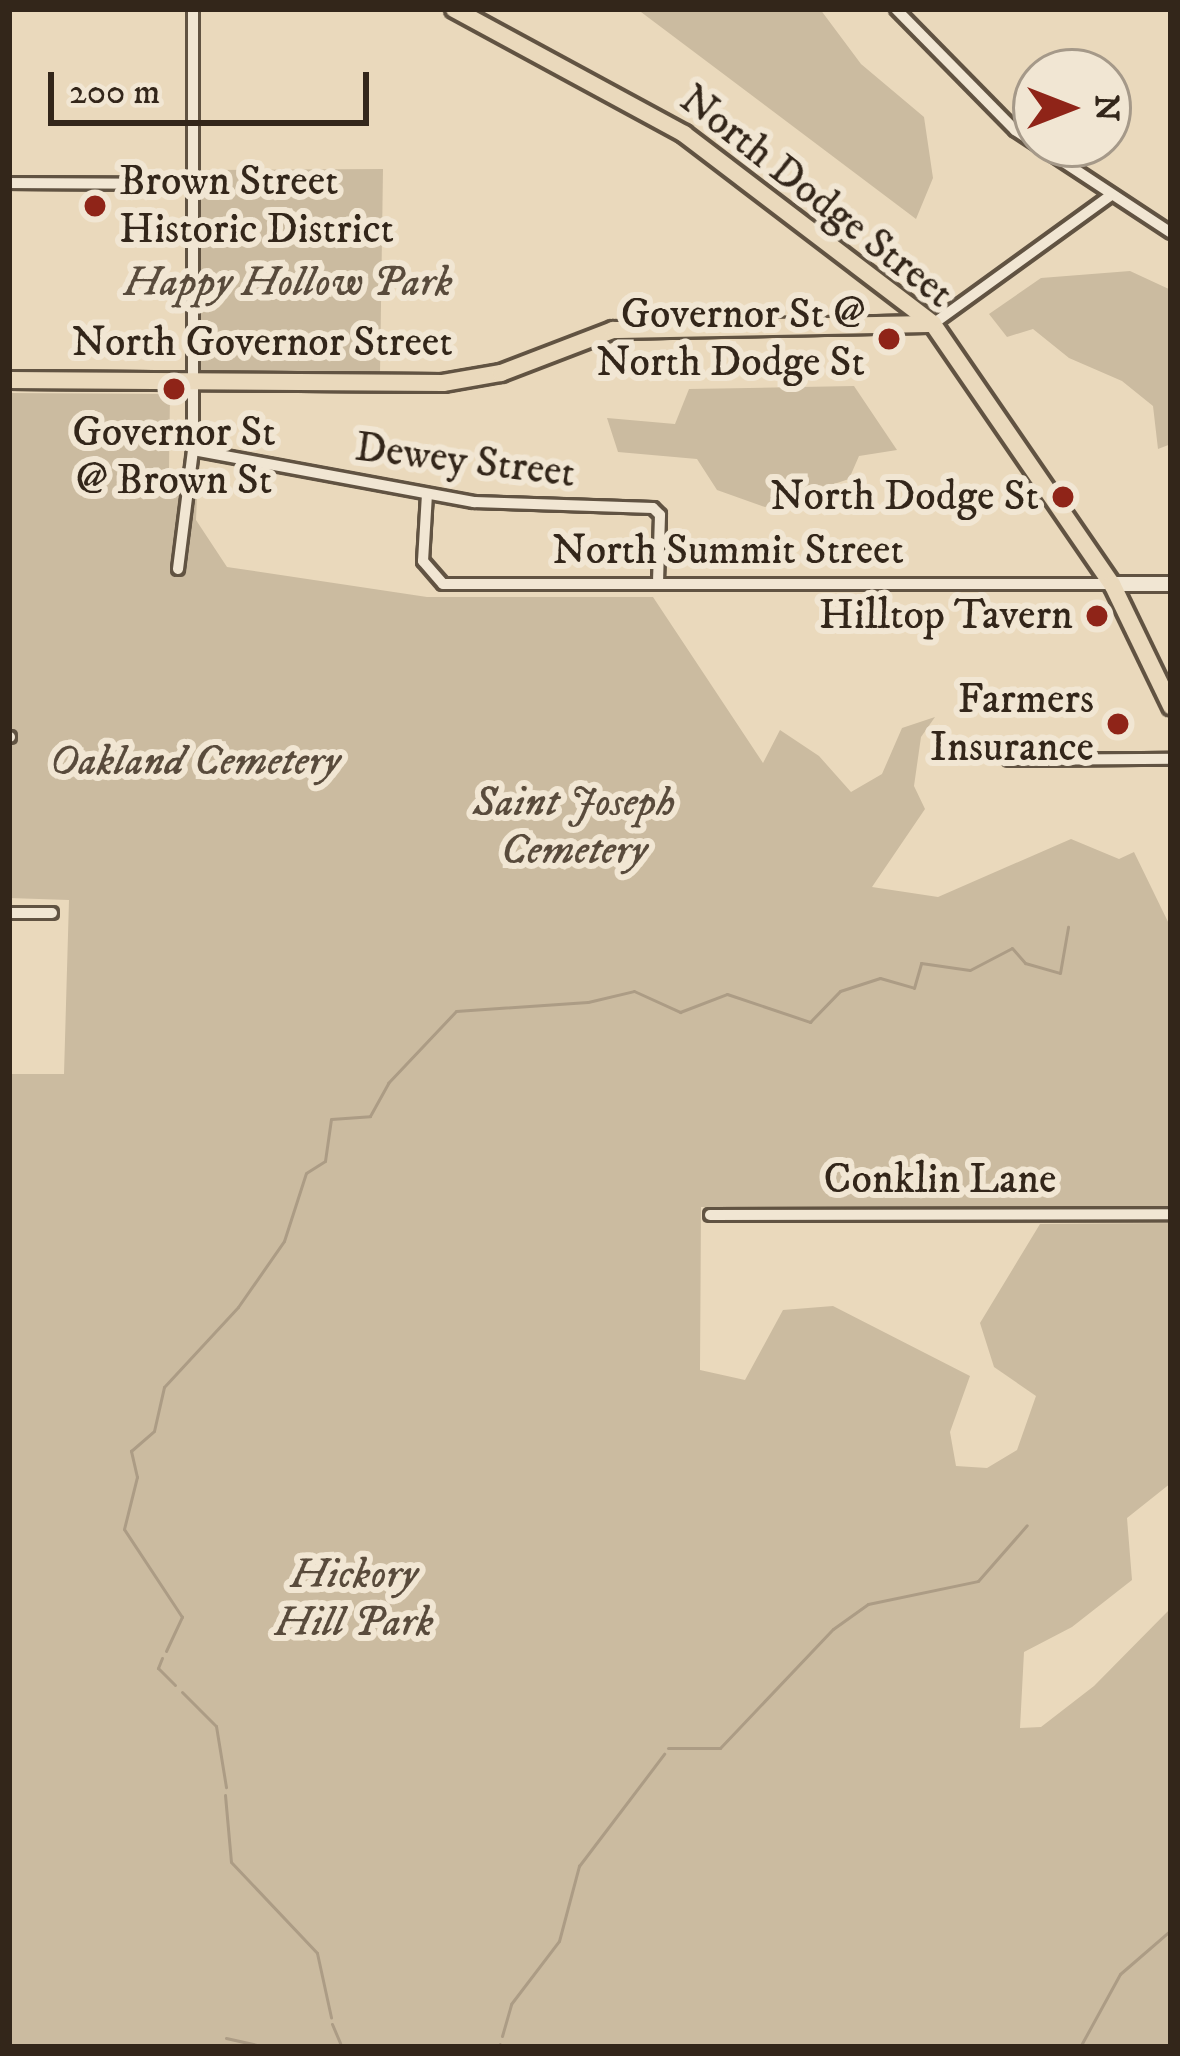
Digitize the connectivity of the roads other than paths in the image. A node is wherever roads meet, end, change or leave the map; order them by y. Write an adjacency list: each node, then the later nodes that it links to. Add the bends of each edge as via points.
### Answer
1 (193, 9): 5 (street)
2 (454, 9): 8 (main road, North Dodge Street, via 684,134)
3 (896, 9): 6 (street, via 990,109)
4 (9, 183): 5 (street)
5 (190, 184): 13 (street)
6 (1111, 195): 7 (street); 9 (street, North Governor Street)
7 (1171, 233)
8 (897, 297): 9 (main road, North Dodge Street); 10 (main road)
9 (933, 324): 10 (main road, North Governor Street); 11 (main road, North Dodge Street)
10 (896, 329): 11 (main road); 13 (main road, North Governor Street, via 613,330 500,373 442,383)
11 (946, 346): 18 (main road, North Dodge Street)
12 (9, 380): 13 (main road, North Governor Street)
13 (190, 381): 14 (street)
14 (193, 451): 15 (street, Dewey Street); 16 (street)
15 (427, 494): 17 (street, Dewey Street, via 545,509 653,508 660,515); 17 (street, North Summit Street, via 423,561 443,584)
16 (178, 569)
17 (658, 584): 18 (street, North Summit Street)
18 (1112, 584): 19 (street); 20 (main road, North Dodge Street)
19 (1171, 584)
20 (1171, 706)
21 (1171, 759): 22 (street)
22 (1009, 760)
23 (9, 913): 24 (street)
24 (52, 914)
25 (1171, 1214): 26 (street, Conklin Lane)
26 (710, 1216)

